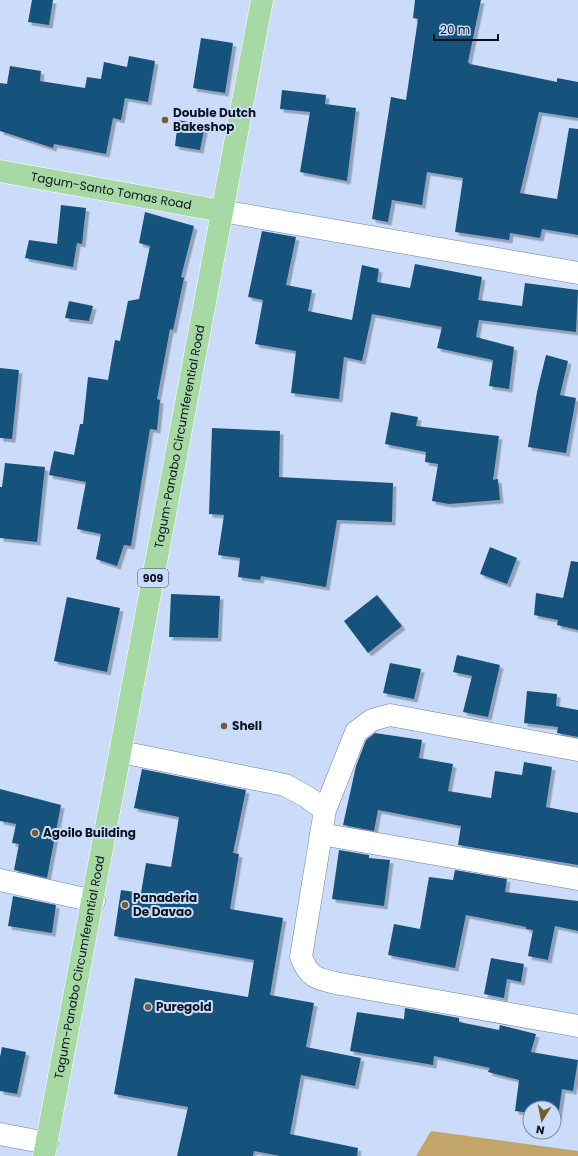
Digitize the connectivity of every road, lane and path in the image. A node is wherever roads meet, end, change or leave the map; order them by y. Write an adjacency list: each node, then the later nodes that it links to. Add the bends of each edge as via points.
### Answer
1 (262, 0): 3 (main road, Tagum-Panabo Circumferential Road / 909)
2 (0, 171): 3 (main road, Tagum-Santo Tomas Road)
3 (222, 211): 4 (street); 6 (main road, Tagum-Panabo Circumferential Road / 909)
4 (578, 273)
5 (578, 750): 7 (street, via 390,715 372,720 356,732)
6 (121, 752): 7 (street, via 285,785); 11 (main road, Tagum-Panabo Circumferential Road / 909)
7 (325, 810): 8 (street)
8 (321, 834): 9 (street); 12 (street, via 301,957 312,976 319,980)
9 (578, 879)
10 (0, 880): 11 (street)
11 (94, 901): 14 (main road, Tagum-Panabo Circumferential Road / 909)
12 (578, 1026)
13 (0, 1134): 14 (street)
14 (45, 1149)

